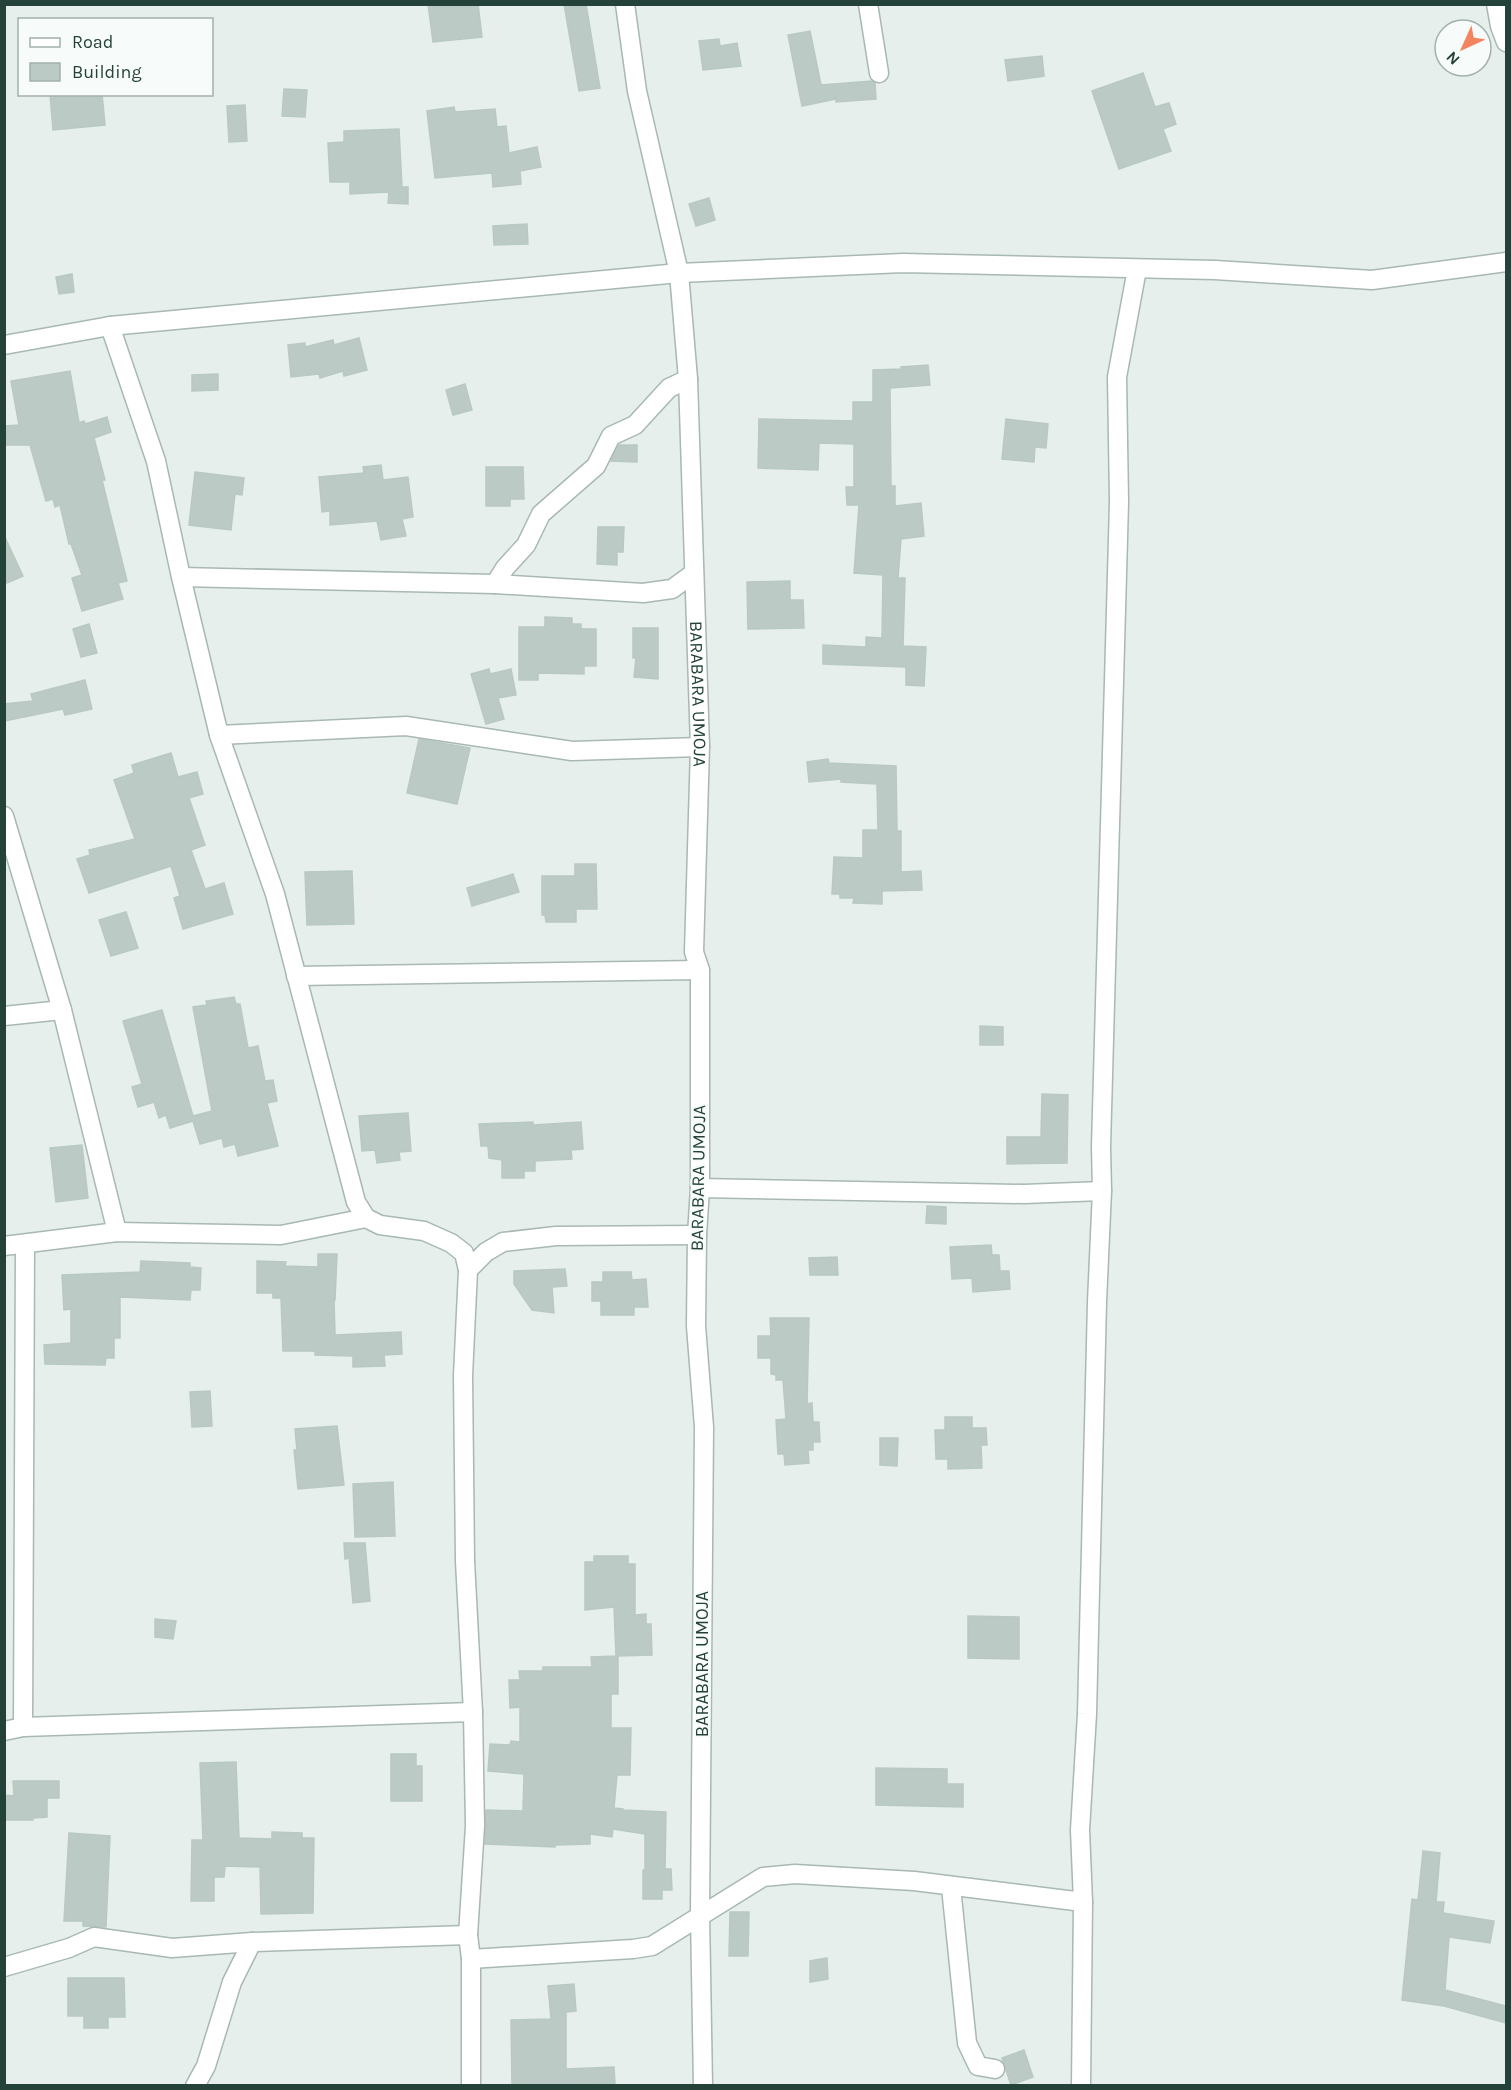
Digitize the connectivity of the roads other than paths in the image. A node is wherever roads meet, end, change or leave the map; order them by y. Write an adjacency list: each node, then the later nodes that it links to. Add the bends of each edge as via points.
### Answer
1 (625, 4): 8 (street, BARABARA UMOJA, via 637,91)
2 (868, 4): 5 (street)
3 (1496, 4): 4 (street)
4 (1506, 42)
5 (879, 73)
6 (1506, 262): 7 (street, via 1372,280)
7 (1137, 268): 8 (street, via 903,263); 23 (street, via 1117,377 1119,502)
8 (679, 273): 9 (street); 11 (street, BARABARA UMOJA)
9 (110, 326): 10 (street); 13 (street, via 156,461)
10 (4, 345)
11 (688, 378): 12 (street, BARABARA UMOJA); 14 (street, via 669,388 635,425 611,436 596,466 541,514 526,545)
12 (694, 573): 14 (street, via 672,589 643,593); 16 (street, BARABARA UMOJA)
13 (181, 577): 14 (street); 15 (street)
14 (495, 584)
15 (219, 735): 16 (street, via 406,726 572,752); 19 (street, via 275,894)
16 (700, 747): 18 (street, BARABARA UMOJA, via 694,952)
17 (4, 816): 20 (street)
18 (700, 970): 19 (street); 22 (street, BARABARA UMOJA)
19 (296, 976): 24 (street, via 356,1202)
20 (62, 1010): 21 (street); 25 (street)
21 (4, 1016)
22 (700, 1188): 23 (street, via 1024,1194); 26 (street, BARABARA UMOJA)
23 (1102, 1191): 34 (street, via 1088,1714 1080,1830)
24 (366, 1218): 25 (street, via 281,1234); 29 (street, via 380,1225 424,1231 451,1243)
25 (117, 1232): 27 (street)
26 (697, 1235): 29 (street, via 556,1236 503,1242); 35 (street, BARABARA UMOJA, via 696,1326 704,1427)
27 (25, 1244): 28 (street); 31 (street)
28 (4, 1246)
29 (466, 1262): 30 (street, via 465,1561)
30 (472, 1712): 31 (street); 36 (street, via 475,1826)
31 (23, 1726): 32 (street)
32 (4, 1731)
33 (951, 1887): 34 (street); 35 (street, via 795,1874 763,1877); 40 (street, via 967,2043 978,2066)
34 (1083, 1902): 44 (street)
35 (700, 1914): 38 (street, via 652,1946); 43 (street, BARABARA UMOJA)
36 (468, 1935): 37 (street); 38 (street)
37 (252, 1942): 39 (street, via 172,1948 94,1937); 41 (street, via 232,1982 206,2066)
38 (471, 1959): 42 (street)
39 (4, 1967)
40 (995, 2069)
41 (195, 2085)
42 (471, 2085)
43 (703, 2085)
44 (1081, 2085)

